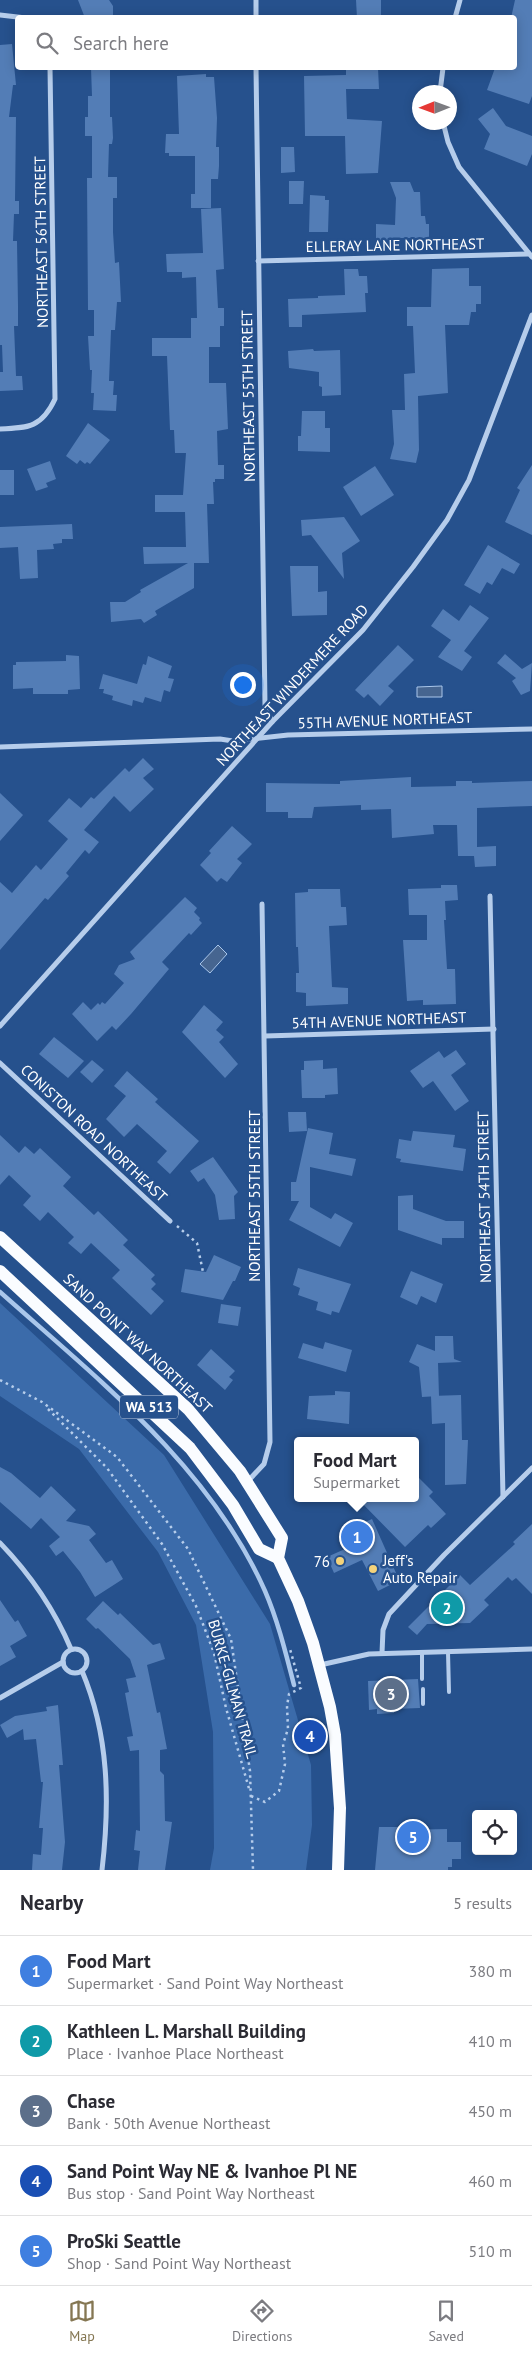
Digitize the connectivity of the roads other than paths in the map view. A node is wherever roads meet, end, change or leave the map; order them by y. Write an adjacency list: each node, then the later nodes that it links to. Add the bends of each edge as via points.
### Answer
1 (256, 0): 4 (street)
2 (460, 0): 5 (street)
3 (0, 15): 6 (street)
4 (256, 15)
5 (456, 15)
6 (15, 17)
7 (50, 70): 15 (street, NORTHEAST 56TH STREET, via 55,399 48,414 34,426)
8 (256, 70): 13 (street, NORTHEAST 55TH STREET)
9 (443, 70): 10 (street)
10 (441, 85)
11 (445, 130): 12 (street, via 459,167)
12 (530, 255): 13 (street, ELLERAY LANE NORTHEAST)
13 (258, 260): 16 (street, NORTHEAST 55TH STREET, via 265,705)
14 (532, 316): 16 (street, NORTHEAST WINDERMERE ROAD, via 469,480 447,520 362,630)
15 (0, 429)
16 (272, 722): 18 (street, NORTHEAST WINDERMERE ROAD)
17 (532, 729): 18 (street, 55TH AVENUE NORTHEAST, via 288,735)
18 (258, 739): 19 (street, 55TH AVENUE NORTHEAST); 22 (street, NORTHEAST WINDERMERE ROAD)
19 (0, 747)
20 (490, 896): 23 (street, NORTHEAST 54TH STREET)
21 (262, 904): 24 (street, NORTHEAST 55TH STREET)
22 (0, 1026)
23 (494, 1029): 24 (street, 54TH AVENUE NORTHEAST); 31 (street, NORTHEAST 54TH STREET)
24 (265, 1036): 30 (street, NORTHEAST 55TH STREET, via 270,1442 264,1464)
25 (0, 1063): 26 (street, CONISTON ROAD NORTHEAST)
26 (170, 1221)
27 (0, 1237): 30 (main road, SAND POINT WAY NORTHEAST / WA 513, via 188,1409)
28 (0, 1271): 33 (main road, WA 513, via 190,1448 233,1505 259,1548)
29 (532, 1468): 31 (street)
30 (247, 1481): 33 (main road, SAND POINT WAY NORTHEAST / WA 513, via 282,1538)
31 (503, 1497): 37 (street, via 389,1614 383,1630)
32 (0, 1543): 34 (street, via 38,1588 59,1621)
33 (278, 1558): 40 (main road, SAND POINT WAY NORTHEAST / WA 513, via 298,1601)
34 (71, 1649): 39 (street, via 65,1653); 41 (street, via 78,1648 86,1655 87,1662)
35 (532, 1649): 36 (street)
36 (448, 1652): 38 (street); 44 (lane)
37 (382, 1653): 38 (street); 40 (street)
38 (422, 1653): 42 (lane)
39 (63, 1662): 41 (street, via 71,1672); 45 (street)
40 (320, 1665): 48 (main road, SAND POINT WAY NORTHEAST / WA 513, via 339,1773 341,1831)
41 (82, 1671): 47 (street, via 96,1712 106,1769 107,1828)
42 (422, 1679)
43 (422, 1689): 46 (lane)
44 (449, 1692)
45 (0, 1698)
46 (423, 1704)
47 (102, 1870)
48 (338, 1870)

